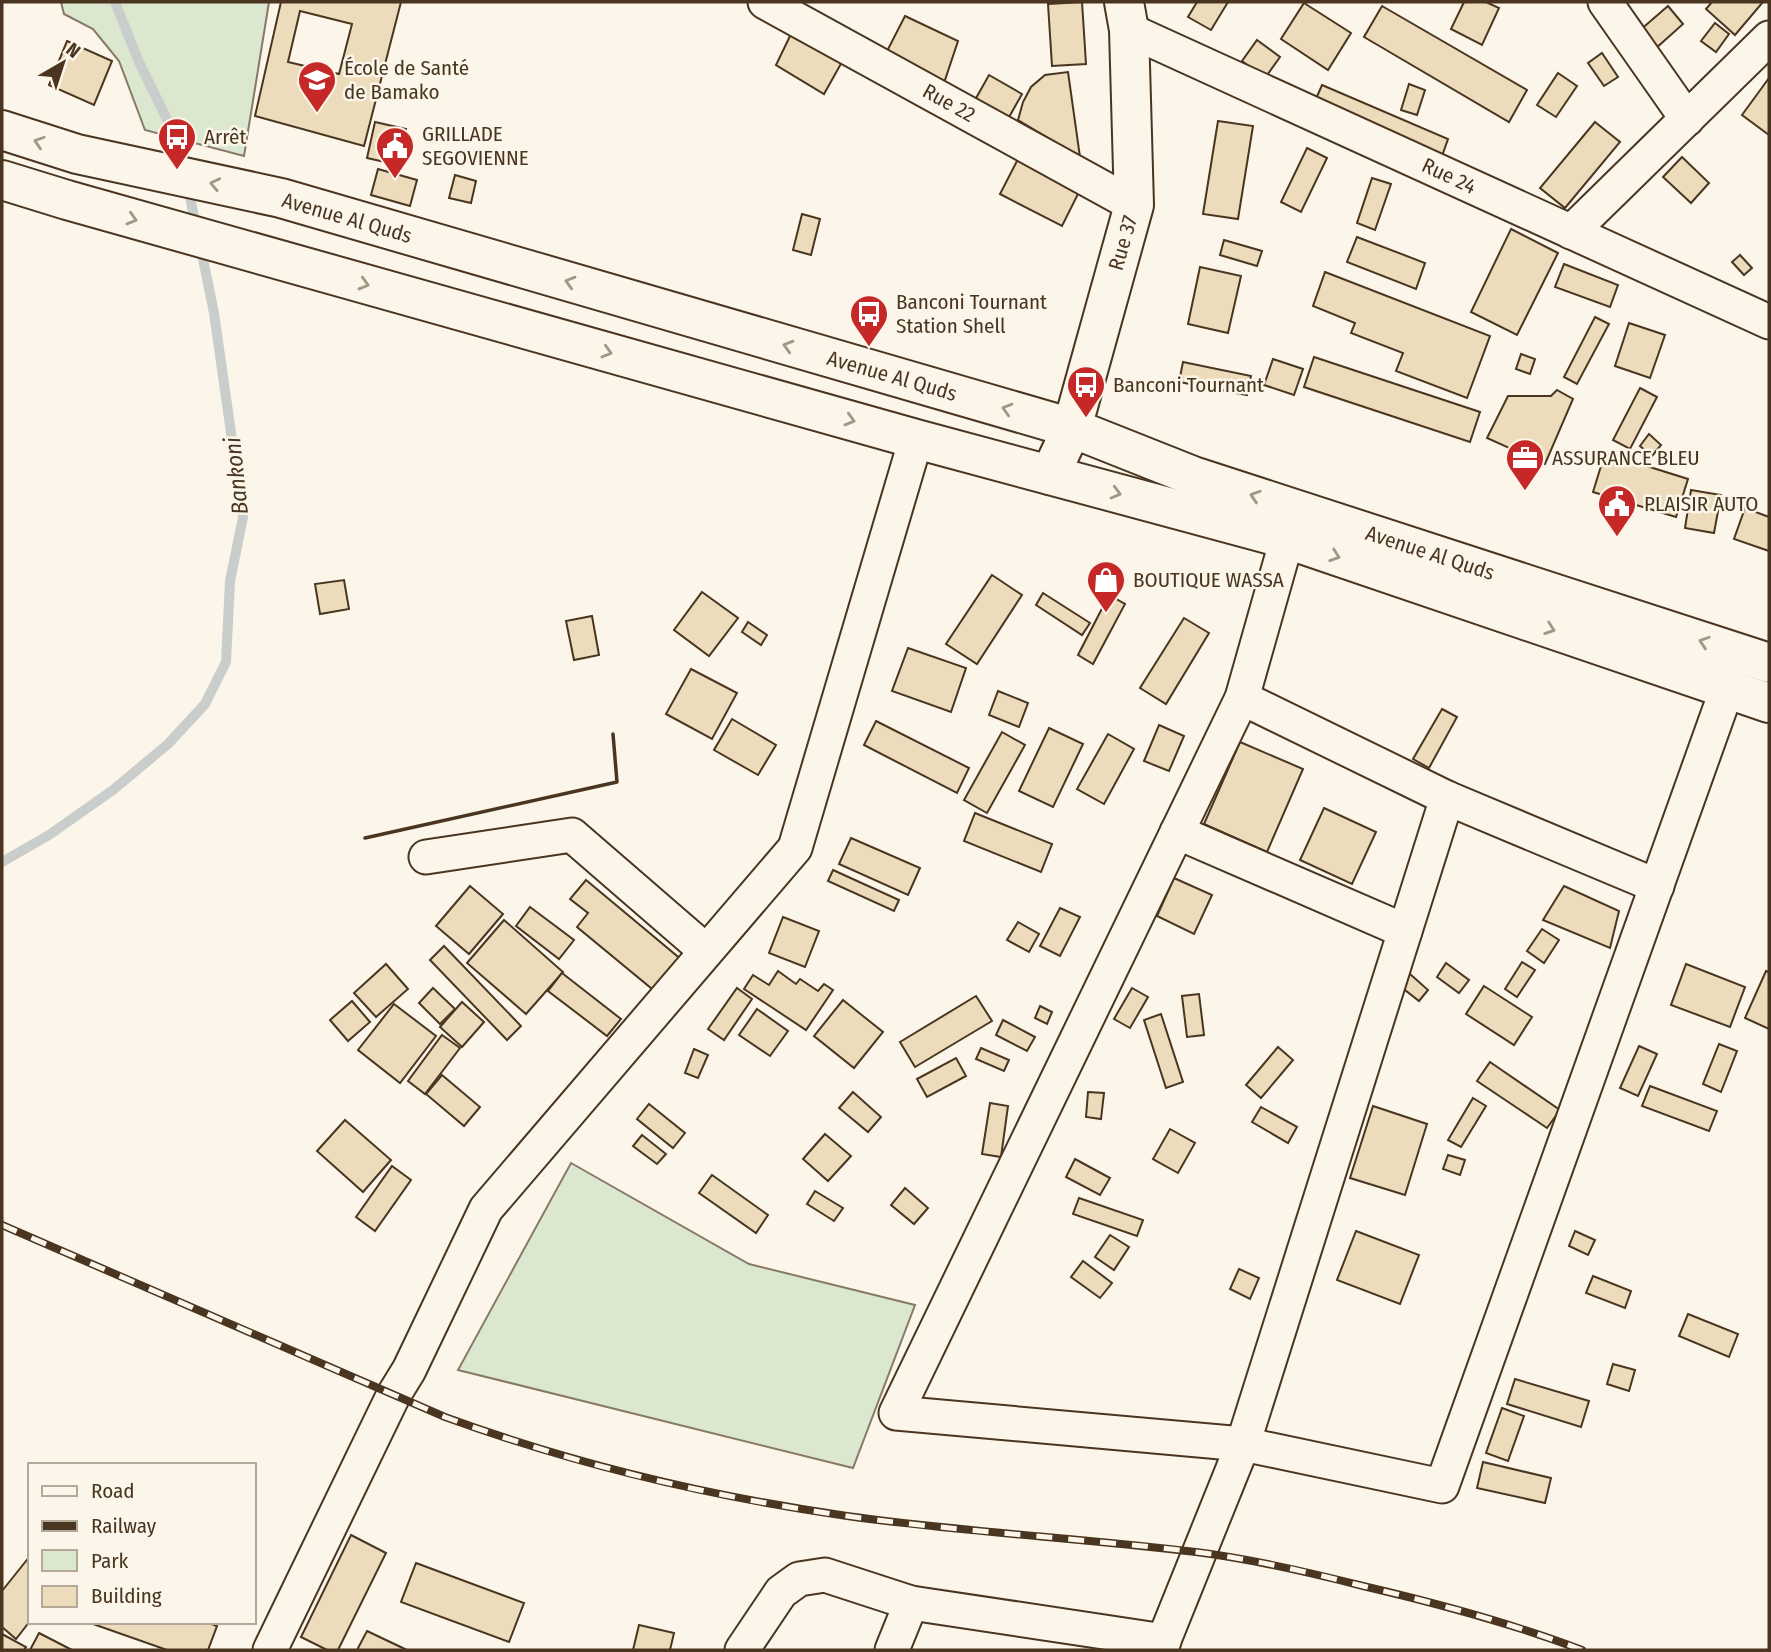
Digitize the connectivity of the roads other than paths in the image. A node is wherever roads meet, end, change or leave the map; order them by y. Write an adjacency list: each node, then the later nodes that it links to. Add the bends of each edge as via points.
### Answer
1 (765, 2): 8 (street, Rue 22)
2 (1605, 2): 5 (street)
3 (1126, 16): 8 (main road, Rue 37); 9 (street, Rue 24)
4 (1769, 38): 5 (street)
5 (1687, 119): 9 (street)
6 (2, 130): 11 (main road, Avenue Al Quds, one-way to 6, via 281,198 77,154)
7 (2, 180): 12 (main road, Avenue Al Quds, one-way to 12)
8 (1134, 205): 11 (main road, Rue 37)
9 (1571, 232): 10 (street, Rue 24)
10 (1769, 322)
11 (1072, 428): 13 (main road, Rue 37); 15 (main road, Avenue Al Quds, one-way to 11, via 1193,476)
12 (916, 439): 13 (main road, Avenue Al Quds); 24 (street, via 795,848)
13 (1050, 475): 14 (main road, Avenue Al Quds, one-way to 14)
14 (1287, 539): 16 (main road, Avenue Al Quds, one-way to 16); 17 (street)
15 (1769, 663)
16 (1727, 689): 18 (main road, Avenue Al Quds); 22 (street)
17 (1242, 698): 19 (street); 20 (street)
18 (1769, 704)
19 (1447, 798): 22 (street); 23 (street)
20 (1177, 832): 23 (street); 25 (street, via 896,1413)
21 (426, 857): 24 (street, via 572,835)
22 (1657, 886): 25 (street, via 1442,1486)
23 (1405, 931): 25 (street)
24 (706, 951): 28 (street, via 486,1209)
25 (1243, 1444): 27 (street)
26 (911, 1602): 27 (street); 29 (street, via 825,1575 799,1578 781,1592); 30 (street)
27 (1162, 1645)
28 (270, 1650)
29 (742, 1650)
30 (892, 1650)

